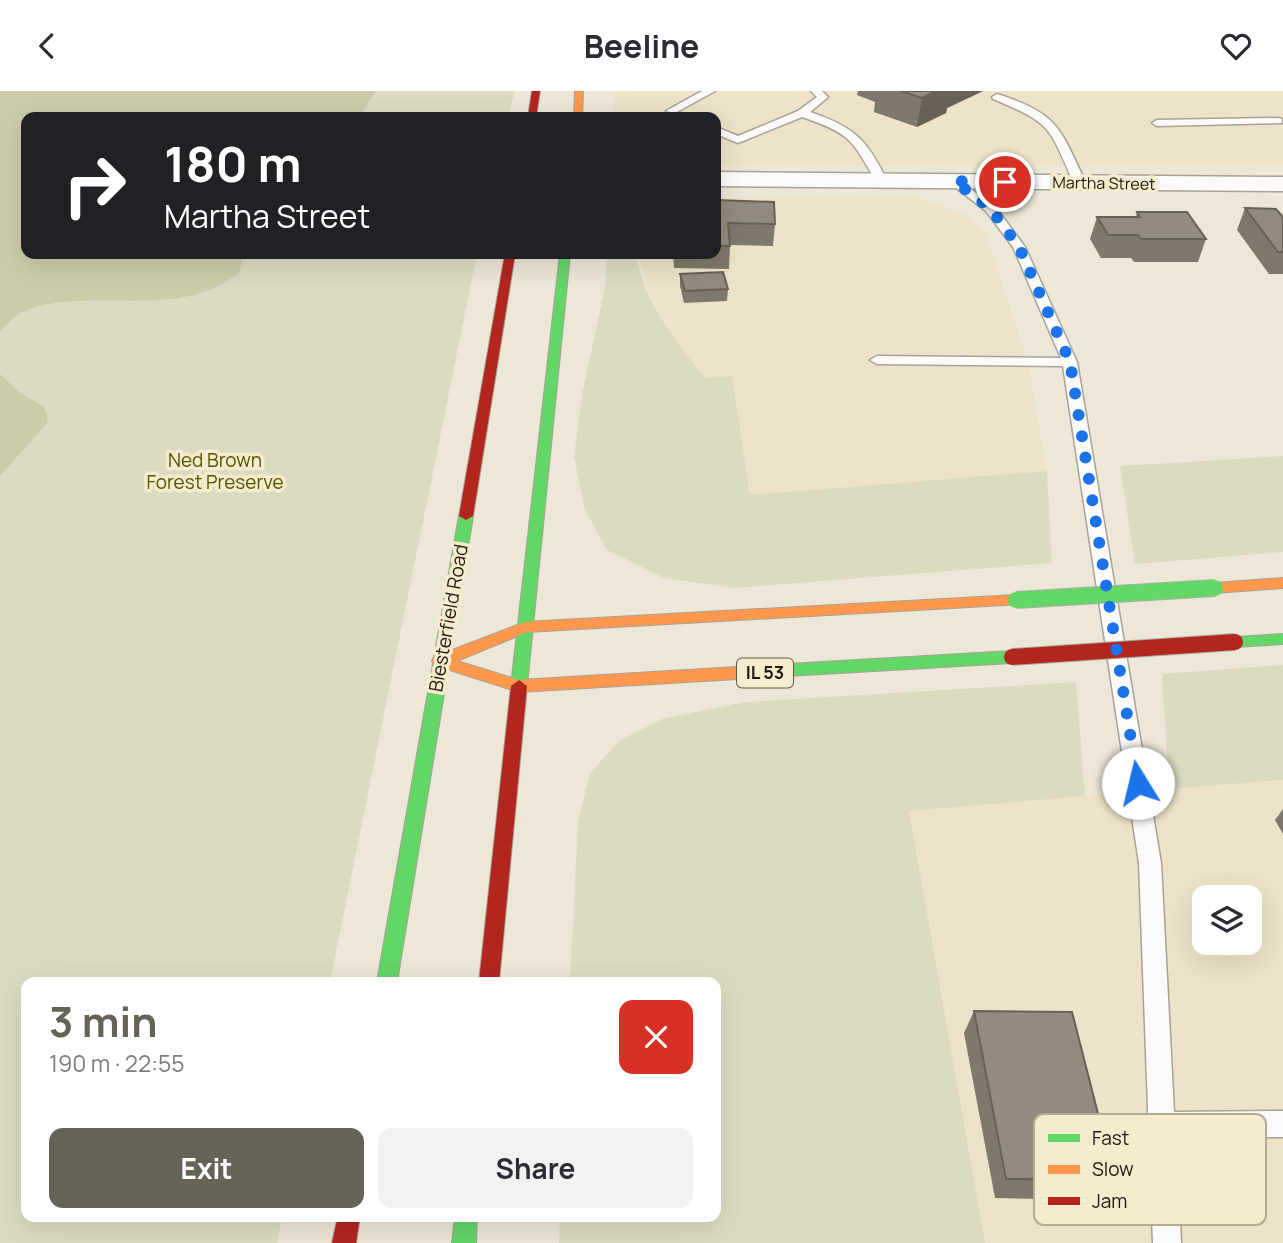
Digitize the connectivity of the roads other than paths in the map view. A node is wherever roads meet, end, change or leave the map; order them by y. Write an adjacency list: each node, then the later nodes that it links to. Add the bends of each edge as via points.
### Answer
1 (536, 91): 6 (main road)
2 (579, 91): 7 (main road)
3 (710, 91): 8 (lane)
4 (816, 91): 9 (lane, via 823,97)
5 (997, 97): 16 (lane, via 1038,114 1054,127)
6 (533, 112)
7 (578, 112)
8 (674, 112)
9 (802, 113): 12 (lane, via 738,139); 14 (lane, via 845,127 866,148)
10 (1278, 121): 11 (lane)
11 (1157, 123)
12 (721, 132)
13 (721, 179): 14 (street, Martha Street)
14 (881, 181): 15 (street, Martha Street)
15 (954, 181): 16 (street, Martha Street); 21 (lane, via 990,208 1019,247)
16 (1080, 183): 17 (street, Martha Street)
17 (1283, 184)
18 (509, 259): 25 (main road, Biesterfield Road)
19 (564, 259): 23 (main road)
20 (877, 360): 21 (lane)
21 (1070, 362): 29 (lane, via 1150,863)
22 (1283, 583): 23 (main road, bridge)
23 (525, 627): 25 (main road); 26 (main road)
24 (1283, 639): 26 (main road, IL 53, bridge)
25 (440, 661): 26 (main road, IL 53); 27 (main road, Biesterfield Road)
26 (519, 686): 28 (main road)
27 (388, 977)
28 (490, 977)
29 (1161, 1114)
30 (348, 1222): 33 (main road)
31 (466, 1222): 34 (main road)
32 (1166, 1225): 35 (lane)
33 (344, 1243)
34 (464, 1243)
35 (1167, 1243)

